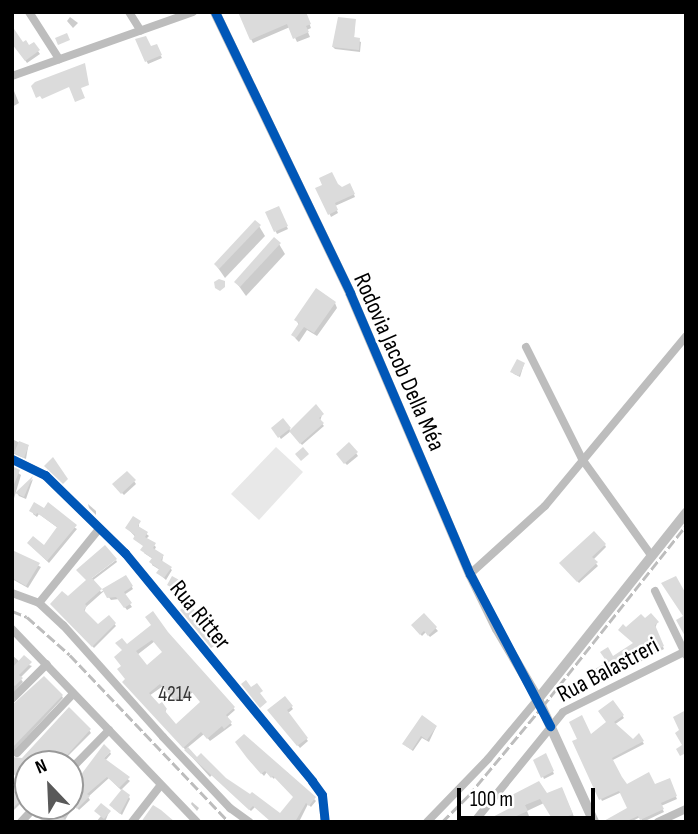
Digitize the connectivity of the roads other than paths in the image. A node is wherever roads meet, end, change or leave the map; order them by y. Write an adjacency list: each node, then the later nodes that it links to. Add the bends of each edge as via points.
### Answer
1 (29, 12): 6 (street)
2 (129, 12): 5 (street)
3 (194, 12): 5 (street)
4 (215, 12): 15 (street, Rodovia Jacob Della Méa, via 349,293)
5 (141, 31): 6 (street)
6 (59, 59): 7 (street)
7 (12, 76)
8 (686, 336): 11 (street)
9 (526, 347): 11 (street)
10 (12, 459): 13 (street, Rua Ritter, via 45,475)
11 (582, 459): 14 (street); 15 (street, via 545,506)
12 (686, 513): 14 (street)
13 (99, 529): 18 (street); 34 (street, Rua Ritter, via 125,553 312,781 322,795)
14 (651, 555): 24 (street)
15 (470, 574): 24 (street, Rodovia Jacob Della Méa)
16 (655, 591): 20 (street)
17 (12, 593): 18 (street)
18 (39, 603): 33 (street)
19 (12, 629): 21 (street)
20 (685, 652): 25 (street, Rua Balastreri, via 573,705)
21 (47, 664): 22 (street); 23 (street)
22 (73, 694): 26 (street); 27 (street)
23 (12, 699)
24 (538, 699): 25 (street, Rodovia Jacob Della Méa); 35 (street)
25 (550, 726): 36 (street, Rua Balastreri); 37 (street, Rodovia Jacob Della Méa)
26 (109, 730): 28 (street); 29 (street)
27 (20, 750)
28 (84, 756)
29 (160, 786): 31 (street); 32 (street)
30 (686, 809): 38 (street)
31 (132, 822)
32 (197, 822)
33 (249, 822)
34 (325, 822)
35 (427, 822)
36 (474, 822)
37 (594, 822)
38 (658, 822)

